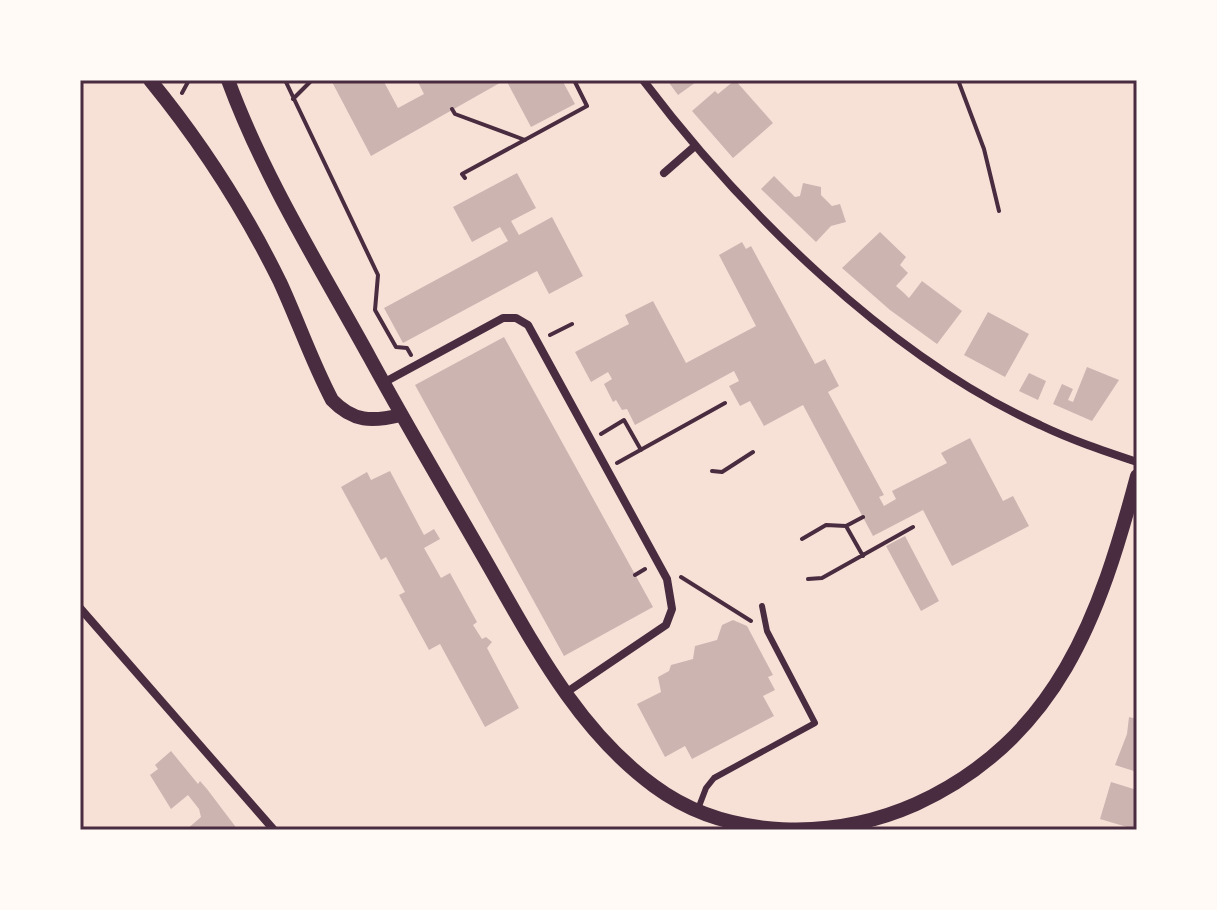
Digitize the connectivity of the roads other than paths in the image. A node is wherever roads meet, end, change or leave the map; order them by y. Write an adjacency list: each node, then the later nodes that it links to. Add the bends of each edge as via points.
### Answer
1 (150, 80): 7 (street, via 252,231 332,400 358,419)
2 (228, 80): 6 (street, via 264,166)
3 (643, 80): 4 (street)
4 (695, 146): 5 (street); 8 (street, via 824,276 931,364 1040,425)
5 (664, 173)
6 (383, 383): 7 (street); 12 (street, via 503,318 528,325 667,579 672,609 666,625)
7 (401, 415): 12 (street)
8 (1137, 462)
9 (1137, 476): 13 (street, via 1106,586 1079,648 1021,727 966,776 894,813 833,828 773,828)
10 (762, 606): 13 (lane, via 767,631 815,723 714,778)
11 (80, 608): 14 (street)
12 (564, 694): 13 (street, via 636,771)
13 (698, 809)
14 (274, 830)

